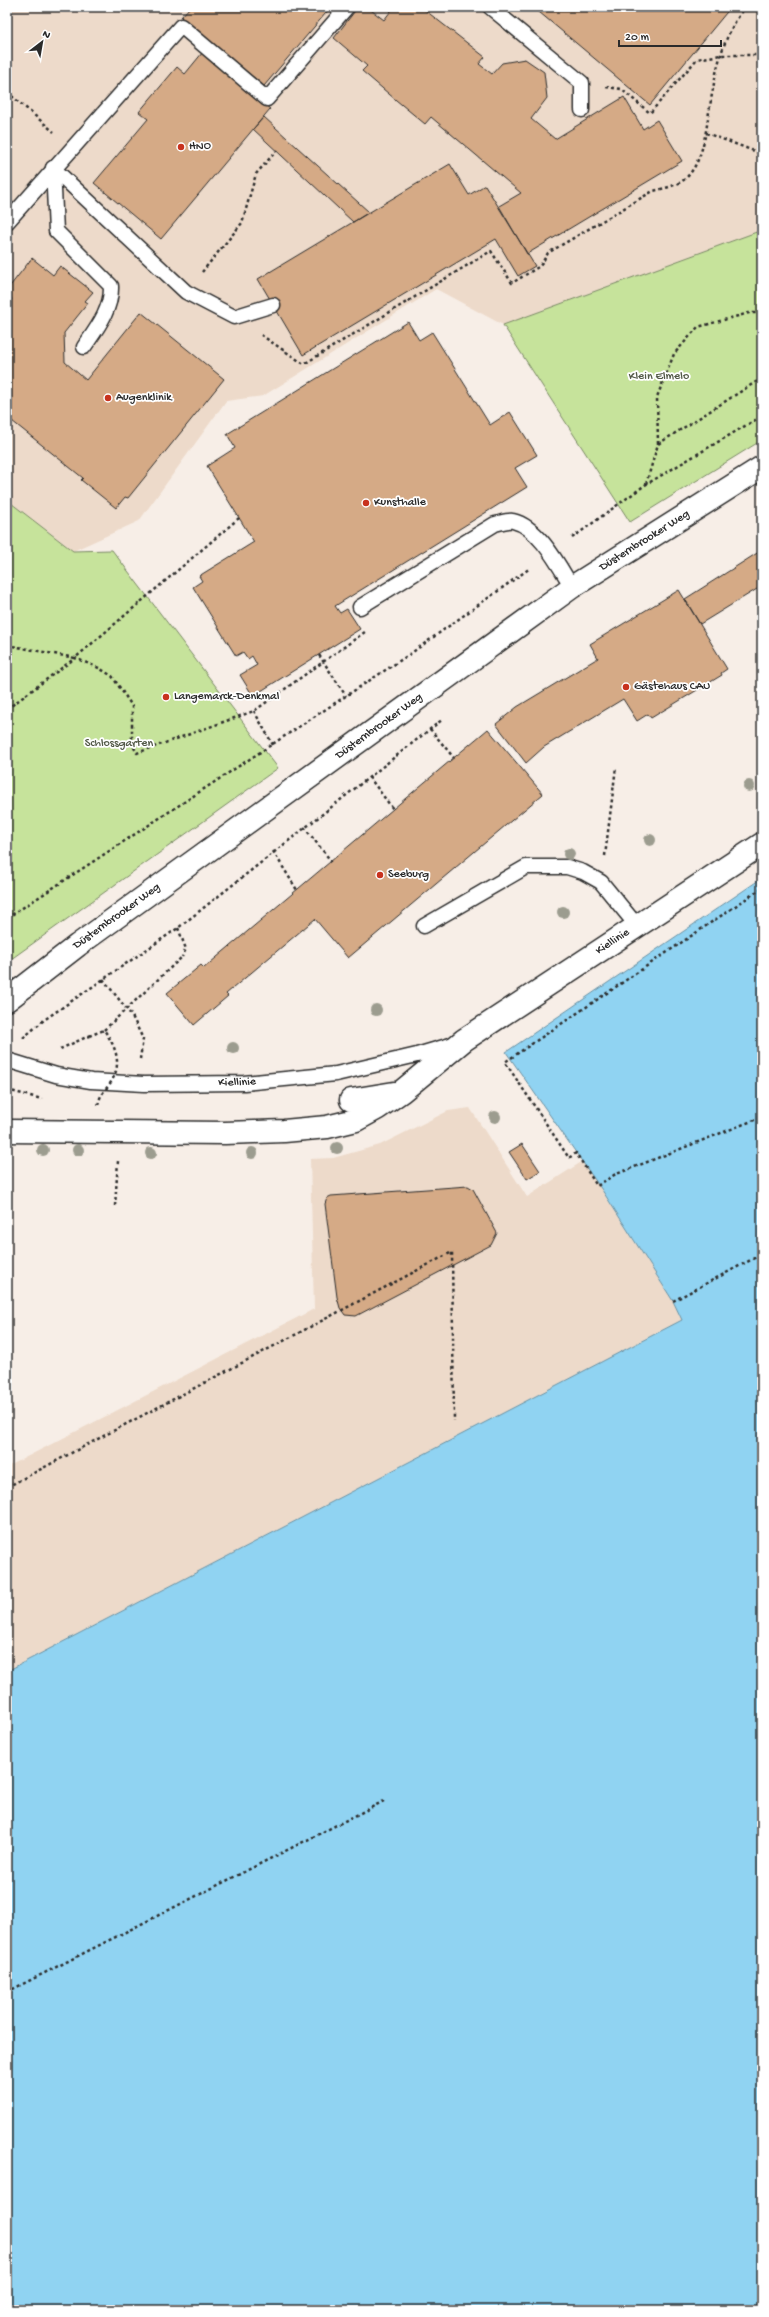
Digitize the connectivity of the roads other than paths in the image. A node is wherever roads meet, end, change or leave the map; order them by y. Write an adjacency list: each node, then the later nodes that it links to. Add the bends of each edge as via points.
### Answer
1 (347, 7): 4 (lane, via 267,99 181,26)
2 (490, 7): 3 (lane, via 582,83)
3 (582, 110)
4 (53, 168): 5 (lane); 6 (lane, via 186,292 234,317); 7 (lane, via 56,231 111,286 112,299 101,323)
5 (7, 222)
6 (273, 305)
7 (84, 347)
8 (762, 467): 9 (street, Düsternbrooker Weg)
9 (572, 587): 10 (lane, via 551,553 527,527 512,521 495,524); 14 (street, Düsternbrooker Weg, via 78,945)
10 (360, 607)
11 (762, 844): 13 (street, Kiellinie)
12 (424, 926): 13 (lane, via 526,867 567,867 583,872 601,882)
13 (637, 926): 15 (street, Kiellinie)
14 (7, 1000)
15 (464, 1040): 16 (lane, Kiellinie, via 417,1055 336,1074 244,1083 91,1081); 17 (street, Kiellinie)
16 (7, 1060)
17 (401, 1092): 18 (street); 19 (street, Kiellinie, via 356,1120 327,1127 225,1133)
18 (352, 1100)
19 (7, 1131)

